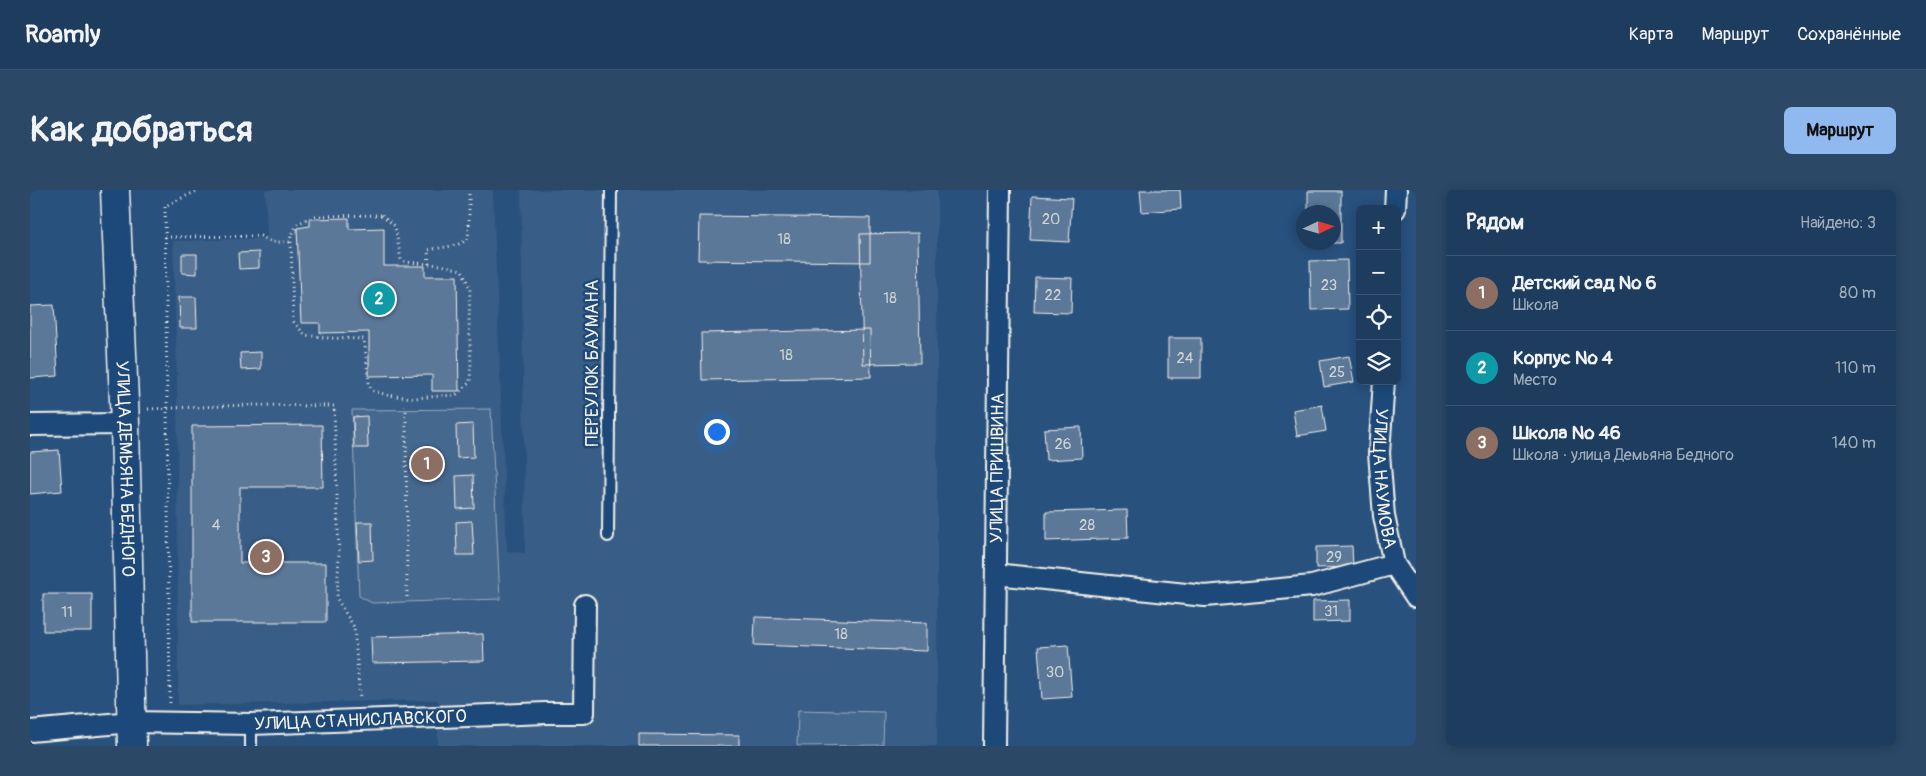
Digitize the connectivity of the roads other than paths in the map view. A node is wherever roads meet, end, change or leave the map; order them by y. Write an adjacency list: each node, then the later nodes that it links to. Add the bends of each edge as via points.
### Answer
1 (115, 190): 7 (street, УЛИЦА ДЕМЬЯНА БЕДНОГО)
2 (611, 190): 9 (lane, ПЕРЕУЛОК БАУМАНА)
3 (1000, 190): 11 (street, УЛИЦА ПРИШВИНА)
4 (1396, 190): 5 (street)
5 (1395, 205)
6 (1384, 385): 10 (street, УЛИЦА НАУМОВА, via 1379,453 1384,516)
7 (125, 417): 8 (street); 16 (street, УЛИЦА ДЕМЬЯНА БЕДНОГО)
8 (30, 425)
9 (608, 536)
10 (1394, 564): 11 (street, via 1312,586 1205,596); 12 (street, УЛИЦА НАУМОВА)
11 (996, 574): 18 (street, УЛИЦА ПРИШВИНА)
12 (1416, 597)
13 (585, 605): 14 (street, УЛИЦА СТАНИСЛАВСКОГО, via 584,713)
14 (251, 724): 16 (street, УЛИЦА СТАНИСЛАВСКОГО, via 170,723); 17 (lane)
15 (30, 731): 16 (street, УЛИЦА СТАНИСЛАВСКОГО)
16 (132, 734)
17 (251, 746)
18 (994, 746)

